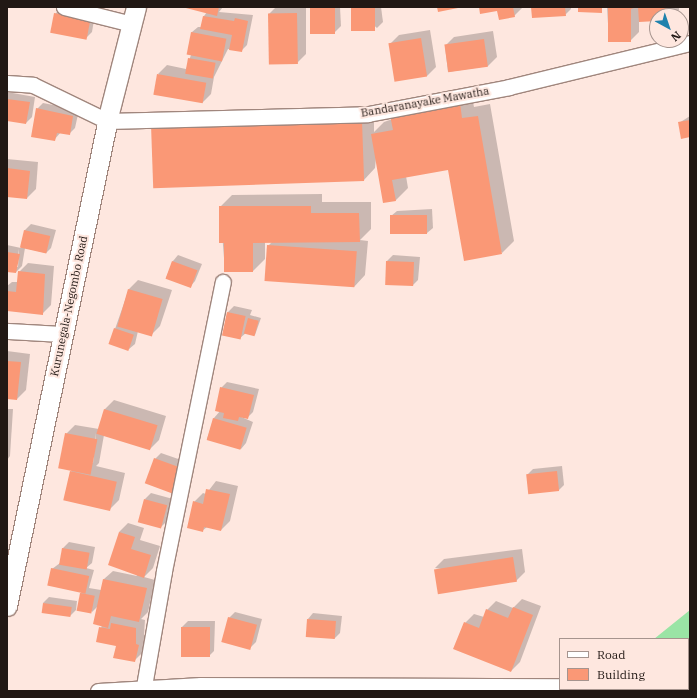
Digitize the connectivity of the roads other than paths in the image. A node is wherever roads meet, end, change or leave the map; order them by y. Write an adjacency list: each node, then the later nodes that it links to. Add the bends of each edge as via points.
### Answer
1 (64, 7): 2 (street)
2 (134, 15): 5 (main road, Kurunegala-Negombo Road)
3 (690, 43): 5 (street, Bandaranayake Mawatha, via 509,87 368,114)
4 (7, 83): 5 (street, via 33,85)
5 (107, 121): 8 (main road, Kurunegala-Negombo Road)
6 (223, 282): 10 (street, via 164,571)
7 (7, 331): 8 (street)
8 (63, 334): 9 (main road, Kurunegala-Negombo Road)
9 (7, 606)
10 (144, 686): 12 (street); 14 (street)
11 (559, 686): 13 (street)
12 (278, 688): 13 (street)
13 (432, 688)
14 (98, 691)

